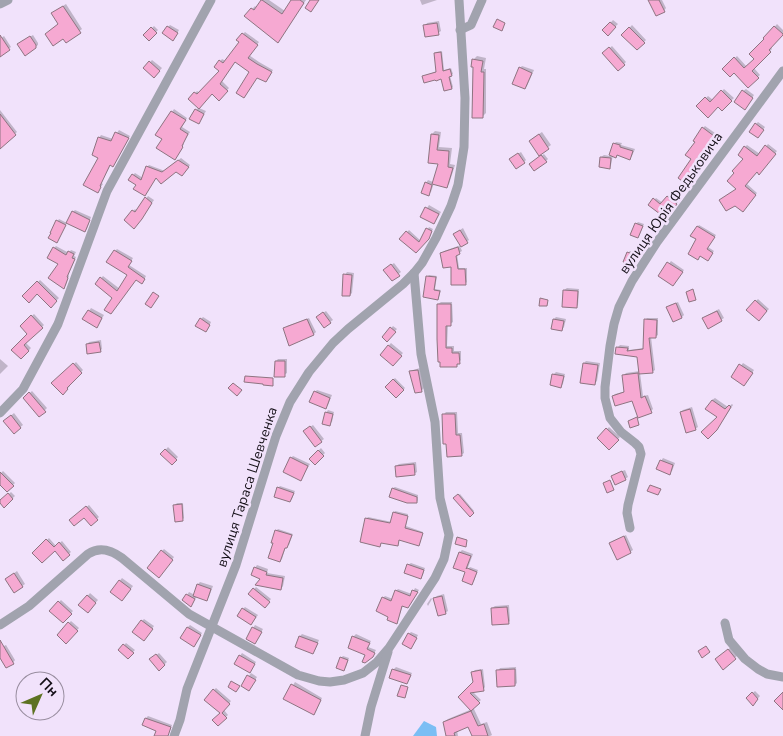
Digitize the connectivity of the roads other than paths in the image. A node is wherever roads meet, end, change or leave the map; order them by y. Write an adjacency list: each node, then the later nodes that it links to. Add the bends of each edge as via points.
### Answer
1 (8, 0): 5 (street)
2 (211, 0): 9 (street, via 107,191 58,324 23,389)
3 (459, 0): 6 (street, вулиця Тараса Шевченка)
4 (482, 0): 6 (street, via 471,25)
5 (0, 4)
6 (460, 30): 8 (street, вулиця Тараса Шевченка, via 465,98 460,179 442,225)
7 (783, 72): 10 (street, вулиця Юрія Федьковича, via 657,242 628,289 616,318 605,398 610,418 640,451 628,505)
8 (414, 273): 13 (street, вулиця Тараса Шевченка, via 333,344 295,394 276,436 242,546); 14 (street, via 421,354 436,430 440,498 449,535 444,560 435,578)
9 (0, 413)
10 (630, 528)
11 (725, 623): 15 (street, via 730,640 745,659 767,674)
12 (0, 625): 13 (street, via 29,606 92,551 102,549 117,554 181,609)
13 (211, 627): 14 (street, via 287,669 319,681 344,680 363,673); 16 (street, вулиця Тараса Шевченка, via 187,689)
14 (389, 648): 17 (street)
15 (783, 677)
16 (174, 736)
17 (365, 736)

